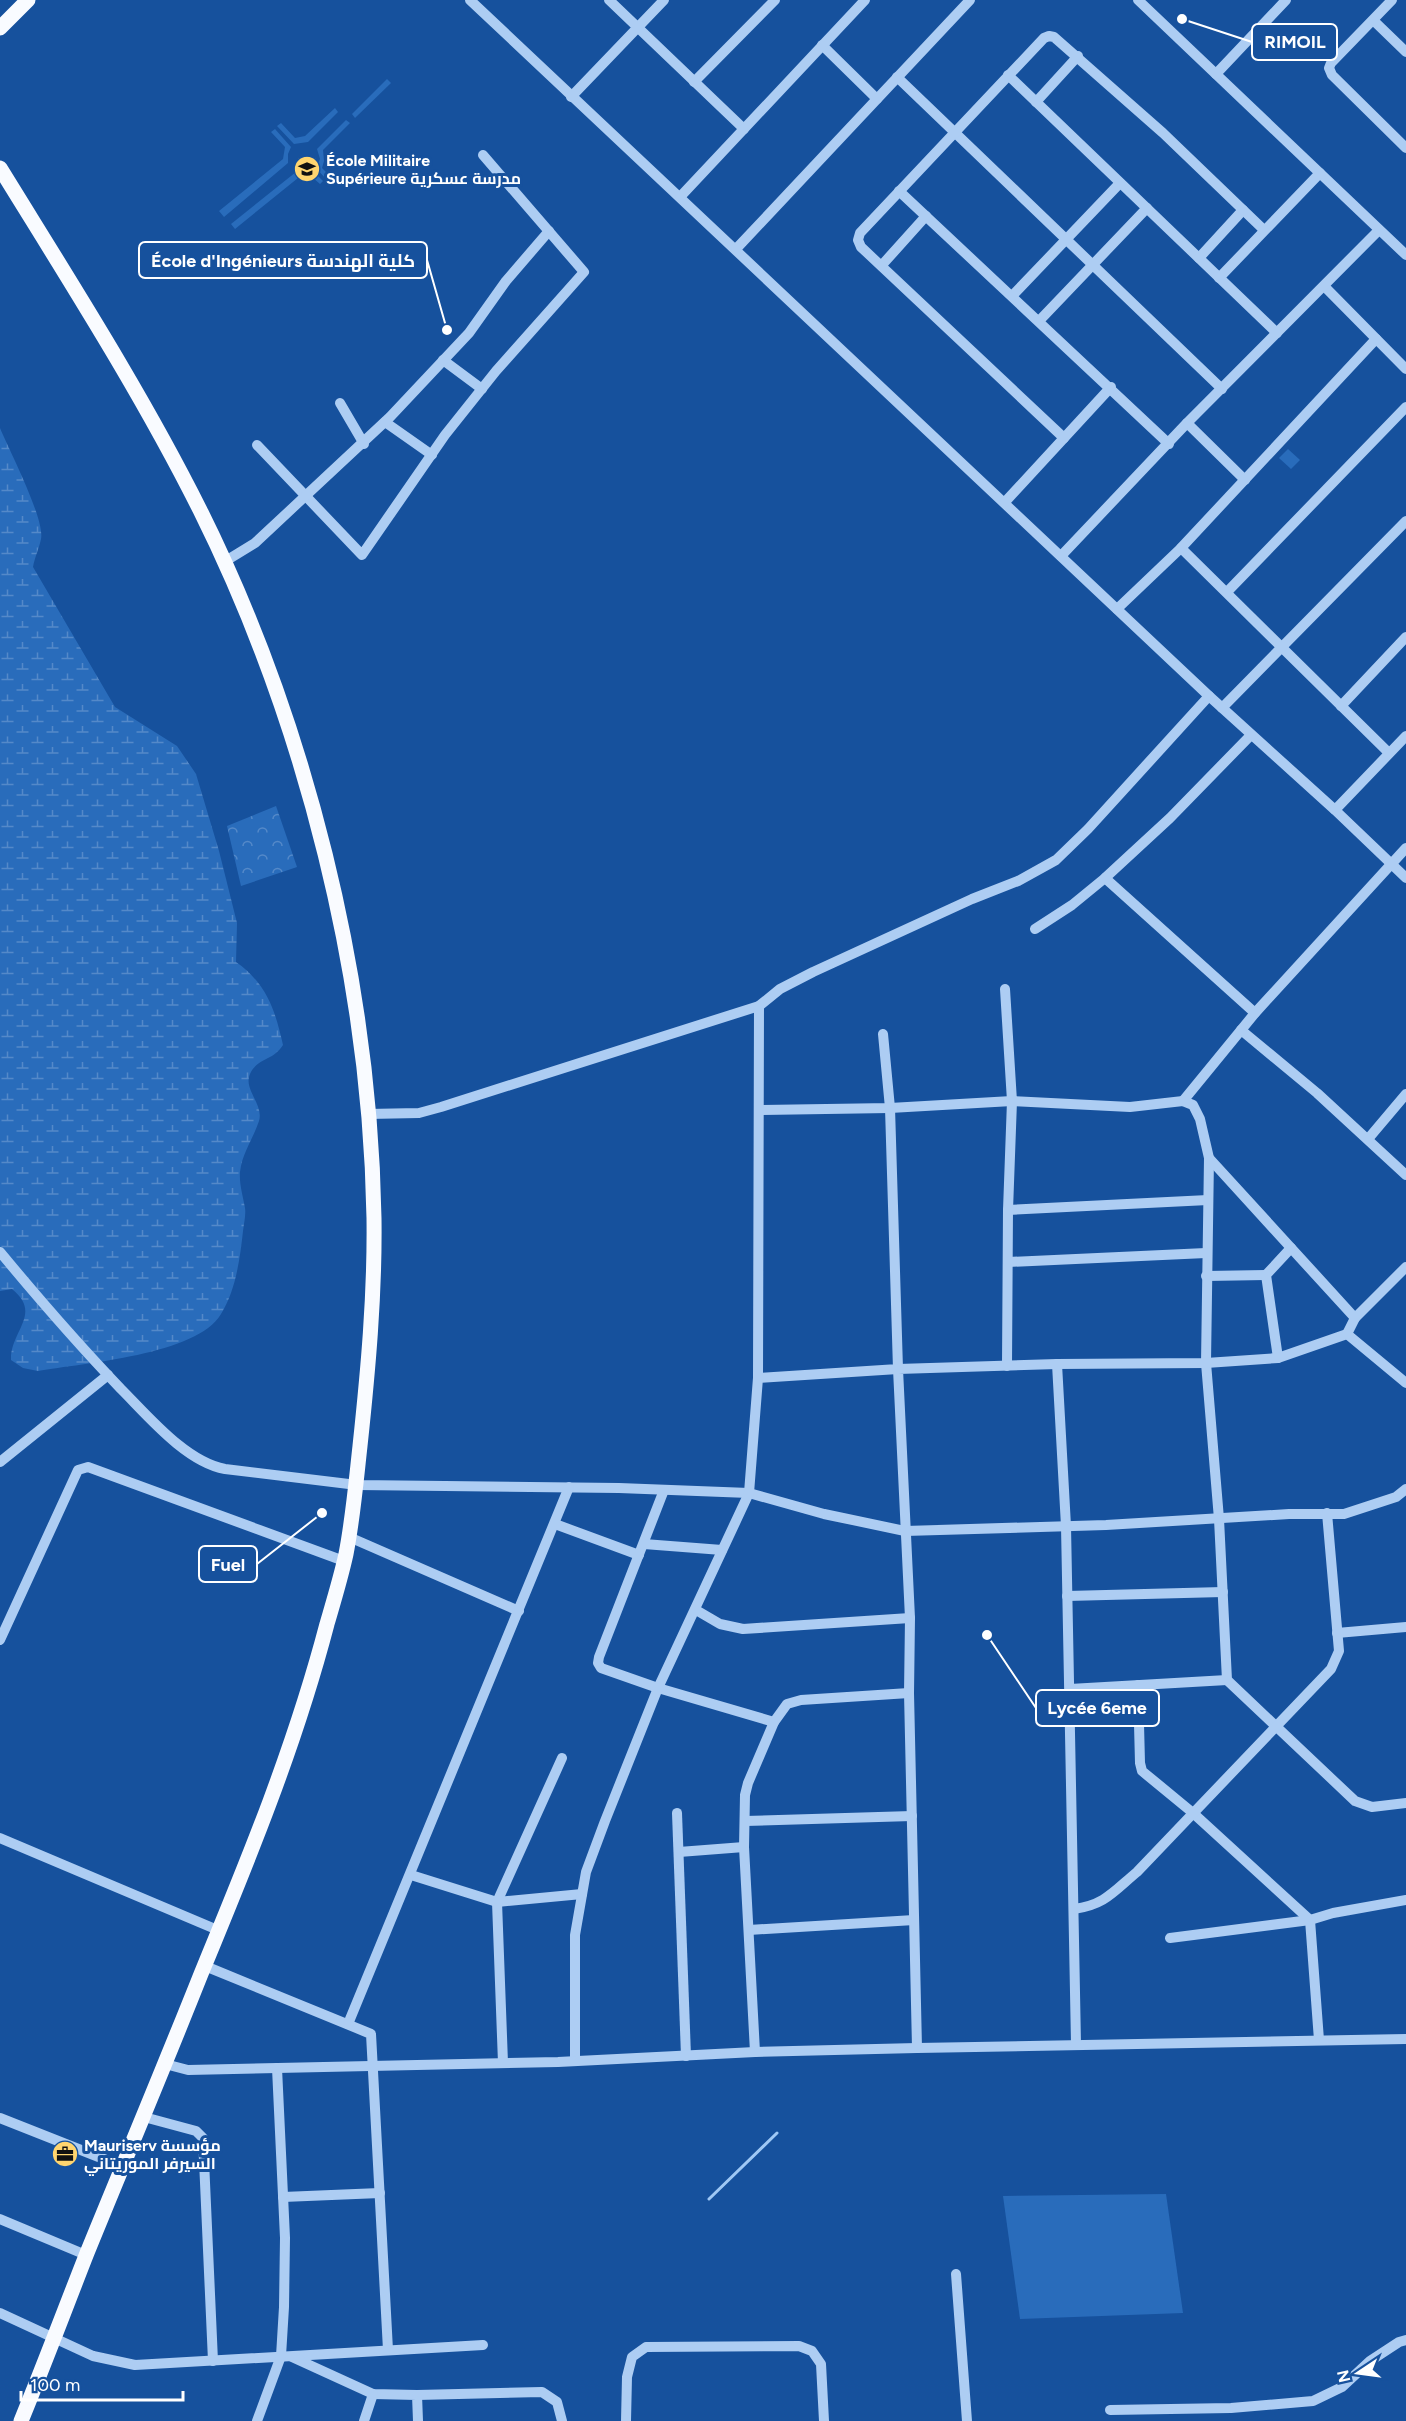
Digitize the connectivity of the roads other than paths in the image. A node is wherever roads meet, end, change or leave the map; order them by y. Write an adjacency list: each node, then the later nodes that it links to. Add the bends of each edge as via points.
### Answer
1 (28, 0): 12 (main road)
2 (470, 0): 21 (street)
3 (609, 0): 13 (street)
4 (664, 0): 13 (street)
5 (775, 0): 20 (street)
6 (865, 0): 14 (street)
7 (970, 0): 19 (street)
8 (1138, 0): 17 (street)
9 (1286, 0): 17 (street)
10 (1392, 0): 11 (street)
11 (1374, 21): 15 (street); 26 (street, via 1329,68)
12 (0, 28)
13 (638, 28): 20 (street); 21 (street)
14 (822, 45): 22 (street); 24 (street)
15 (1406, 52)
16 (1078, 56): 18 (street, via 1049,36); 23 (street); 34 (street)
17 (1216, 74): 29 (street)
18 (1008, 75): 23 (street); 25 (street)
19 (897, 77): 22 (street); 25 (street)
20 (694, 82): 24 (street)
21 (571, 97): 32 (street)
22 (878, 99): 40 (street)
23 (1036, 102): 30 (street)
24 (744, 129): 32 (street)
25 (955, 132): 31 (street); 39 (street)
26 (1406, 148)
27 (483, 155): 38 (street)
28 (0, 168): 71 (main road, via 134,389 183,476)
29 (1320, 173): 36 (street); 37 (street)
30 (1120, 183): 33 (street); 39 (street)
31 (899, 191): 35 (street); 44 (street, via 858,240)
32 (680, 197): 40 (street)
33 (1146, 208): 42 (street); 43 (street)
34 (1243, 210): 36 (street); 42 (street)
35 (926, 216): 44 (street); 47 (street)
36 (1264, 230): 45 (street)
37 (1379, 230): 41 (street); 46 (street)
38 (549, 231): 51 (street); 54 (street, via 584,272)
39 (1067, 239): 43 (street); 47 (street)
40 (736, 249): 67 (street)
41 (1406, 255)
42 (1199, 258): 45 (street)
43 (1093, 264): 48 (street); 55 (street)
44 (882, 265): 60 (street)
45 (1219, 278): 49 (street)
46 (1324, 286): 49 (street); 50 (street)
47 (1013, 295): 48 (street)
48 (1039, 321): 53 (street)
49 (1277, 333): 55 (street)
50 (1376, 339): 52 (street); 65 (street)
51 (443, 360): 54 (street); 58 (street)
52 (1406, 369)
53 (1111, 387): 60 (street); 62 (street)
54 (482, 389): 64 (street)
55 (1222, 389): 59 (street)
56 (340, 403): 61 (street)
57 (1406, 407): 72 (street)
58 (385, 423): 61 (street); 64 (street)
59 (1187, 423): 62 (street); 65 (street)
60 (1064, 438): 67 (street)
61 (364, 444): 66 (street)
62 (1169, 444): 70 (street)
63 (257, 445): 66 (street)
64 (432, 455): 66 (street, via 362,555)
65 (1245, 480): 69 (street)
66 (306, 497): 71 (street, via 255,543)
67 (1005, 502): 70 (street)
68 (1406, 521): 75 (street)
69 (1181, 548): 72 (street); 73 (street)
70 (1061, 556): 73 (street)
71 (224, 562): 98 (main road, via 286,715 318,827 343,941)
72 (1227, 592): 75 (street)
73 (1117, 609): 76 (street)
74 (1406, 637): 77 (street)
75 (1282, 647): 77 (street); 78 (street)
76 (1209, 696): 78 (street); 89 (street, via 1056,861 813,972 780,989)
77 (1341, 706): 81 (street)
78 (1222, 708): 79 (street)
79 (1251, 735): 82 (street); 85 (street)
80 (1406, 736): 81 (street)
81 (1389, 753): 82 (street)
82 (1335, 810): 84 (street)
83 (1406, 848): 84 (street)
84 (1391, 864): 86 (street); 90 (street)
85 (1105, 878): 87 (street); 90 (street)
86 (1406, 878)
87 (1035, 929)
88 (1005, 989): 94 (street)
89 (759, 1006): 97 (street); 98 (street, via 441,1107 419,1113)
90 (1255, 1013): 91 (street)
91 (1241, 1030): 95 (street); 99 (street)
92 (883, 1034): 96 (street)
93 (1406, 1094): 99 (street)
94 (1012, 1101): 95 (street, via 1130,1107); 96 (street); 103 (street)
95 (1183, 1101): 100 (street, via 1193,1105 1200,1119)
96 (890, 1108): 97 (street); 117 (street)
97 (759, 1110): 119 (street)
98 (368, 1114): 122 (main road, via 374,1273)
99 (1368, 1139): 101 (street)
100 (1209, 1158): 102 (street); 104 (street)
101 (1406, 1175)
102 (1208, 1200): 103 (street); 106 (street)
103 (1008, 1210): 107 (street)
104 (1291, 1248): 109 (street); 111 (street)
105 (0, 1252): 118 (street)
106 (1206, 1253): 107 (street); 110 (street)
107 (1008, 1262): 116 (street)
108 (1406, 1267): 111 (street)
109 (1266, 1275): 110 (street); 113 (street)
110 (1206, 1276): 114 (street)
111 (1355, 1318): 112 (street)
112 (1347, 1334): 113 (street); 120 (street)
113 (1278, 1358): 114 (street)
114 (1206, 1363): 115 (street); 129 (street)
115 (1057, 1364): 116 (street); 131 (street)
116 (1007, 1366): 117 (street)
117 (898, 1369): 119 (street); 132 (street)
118 (108, 1375): 121 (street); 122 (street, via 155,1424 213,1467)
119 (758, 1378): 126 (street)
120 (1406, 1383)
121 (0, 1462)
122 (357, 1485): 123 (street); 133 (main road)
123 (569, 1487): 125 (street); 130 (street)
124 (1406, 1489): 127 (street)
125 (664, 1490): 126 (street); 134 (street)
126 (749, 1493): 132 (street); 135 (street)
127 (1401, 1497): 128 (street, via 1344,1514)
128 (1327, 1513): 129 (street); 144 (street)
129 (1219, 1519): 131 (street); 138 (street)
130 (555, 1524): 136 (street); 141 (street)
131 (1066, 1526): 132 (street); 139 (street)
132 (905, 1531): 142 (street)
133 (349, 1537): 137 (main road); 141 (street)
134 (644, 1544): 135 (street); 136 (street)
135 (722, 1550): 140 (street)
136 (639, 1555): 148 (street, via 598,1664)
137 (344, 1562): 145 (street, via 83,1468 78,1470); 170 (main road, via 304,1709)
138 (1223, 1592): 139 (street); 146 (street)
139 (1067, 1596): 149 (street)
140 (696, 1610): 142 (street, via 720,1624 743,1629); 148 (street)
141 (519, 1611): 162 (street)
142 (910, 1618): 150 (street)
143 (1406, 1627): 144 (street)
144 (1337, 1633): 152 (street, via 1339,1651 1331,1669)
145 (0, 1640)
146 (1227, 1680): 147 (street); 152 (street)
147 (1138, 1685): 149 (street); 156 (street, via 1143,1771)
148 (658, 1688): 151 (street); 163 (street, via 604,1821)
149 (1070, 1689): 166 (street)
150 (909, 1693): 151 (street, via 801,1700 787,1704); 157 (street)
151 (774, 1722): 158 (street, via 748,1783)
152 (1275, 1726): 154 (street, via 1355,1801 1372,1807); 156 (street)
153 (562, 1758): 165 (street)
154 (1406, 1803)
155 (677, 1813): 161 (street)
156 (1193, 1813): 166 (street, via 1137,1872 1103,1901); 168 (street)
157 (912, 1816): 158 (street); 167 (street)
158 (745, 1821): 160 (street)
159 (0, 1838): 170 (street)
160 (744, 1847): 161 (street); 169 (street)
161 (679, 1852): 179 (street)
162 (411, 1875): 165 (street); 173 (street)
163 (582, 1894): 165 (street); 180 (street, via 575,1935)
164 (1406, 1899): 168 (street)
165 (497, 1902): 181 (street)
166 (1074, 1909): 176 (street)
167 (914, 1920): 169 (street); 177 (street)
168 (1310, 1920): 171 (street); 175 (street)
169 (749, 1930): 178 (street)
170 (220, 1931): 172 (main road)
171 (1170, 1938)
172 (205, 1966): 173 (street); 182 (main road)
173 (348, 2024): 183 (street, via 371,2034)
174 (1406, 2039): 175 (street)
175 (1319, 2040): 176 (street)
176 (1076, 2044): 177 (street)
177 (917, 2048): 178 (street)
178 (755, 2052): 179 (street)
179 (686, 2056): 180 (street)
180 (575, 2061): 181 (street)
181 (503, 2063): 183 (street)
182 (165, 2064): 184 (street, via 188,2070); 185 (main road)
183 (373, 2066): 184 (street); 188 (street)
184 (277, 2068): 189 (street)
185 (144, 2117): 187 (main road); 199 (street, via 196,2131 203,2138)
186 (0, 2118): 187 (street)
187 (124, 2167): 191 (main road)
188 (380, 2193): 189 (street); 197 (street)
189 (283, 2197): 198 (street)
190 (0, 2219): 191 (street)
191 (87, 2255): 194 (main road)
192 (956, 2274): 210 (street)
193 (0, 2313): 194 (street)
194 (55, 2337): 199 (street, via 93,2356 121,2363); 203 (main road)
195 (1406, 2340): 202 (street, via 1370,2361 1342,2387 1313,2401 1231,2408)
196 (483, 2345): 197 (street)
197 (388, 2350): 198 (street)
198 (285, 2356): 199 (street); 200 (street); 204 (street)
199 (213, 2361)
200 (373, 2394): 201 (street); 205 (street)
201 (417, 2395): 206 (street); 207 (street, via 542,2392 556,2403)
202 (1110, 2410)
203 (21, 2421)
204 (257, 2421)
205 (364, 2421)
206 (418, 2421)
207 (562, 2421)
208 (626, 2421): 209 (street, via 627,2377 632,2357 646,2347 776,2346 799,2346 812,2351 821,2364)
209 (824, 2421)
210 (967, 2421)

